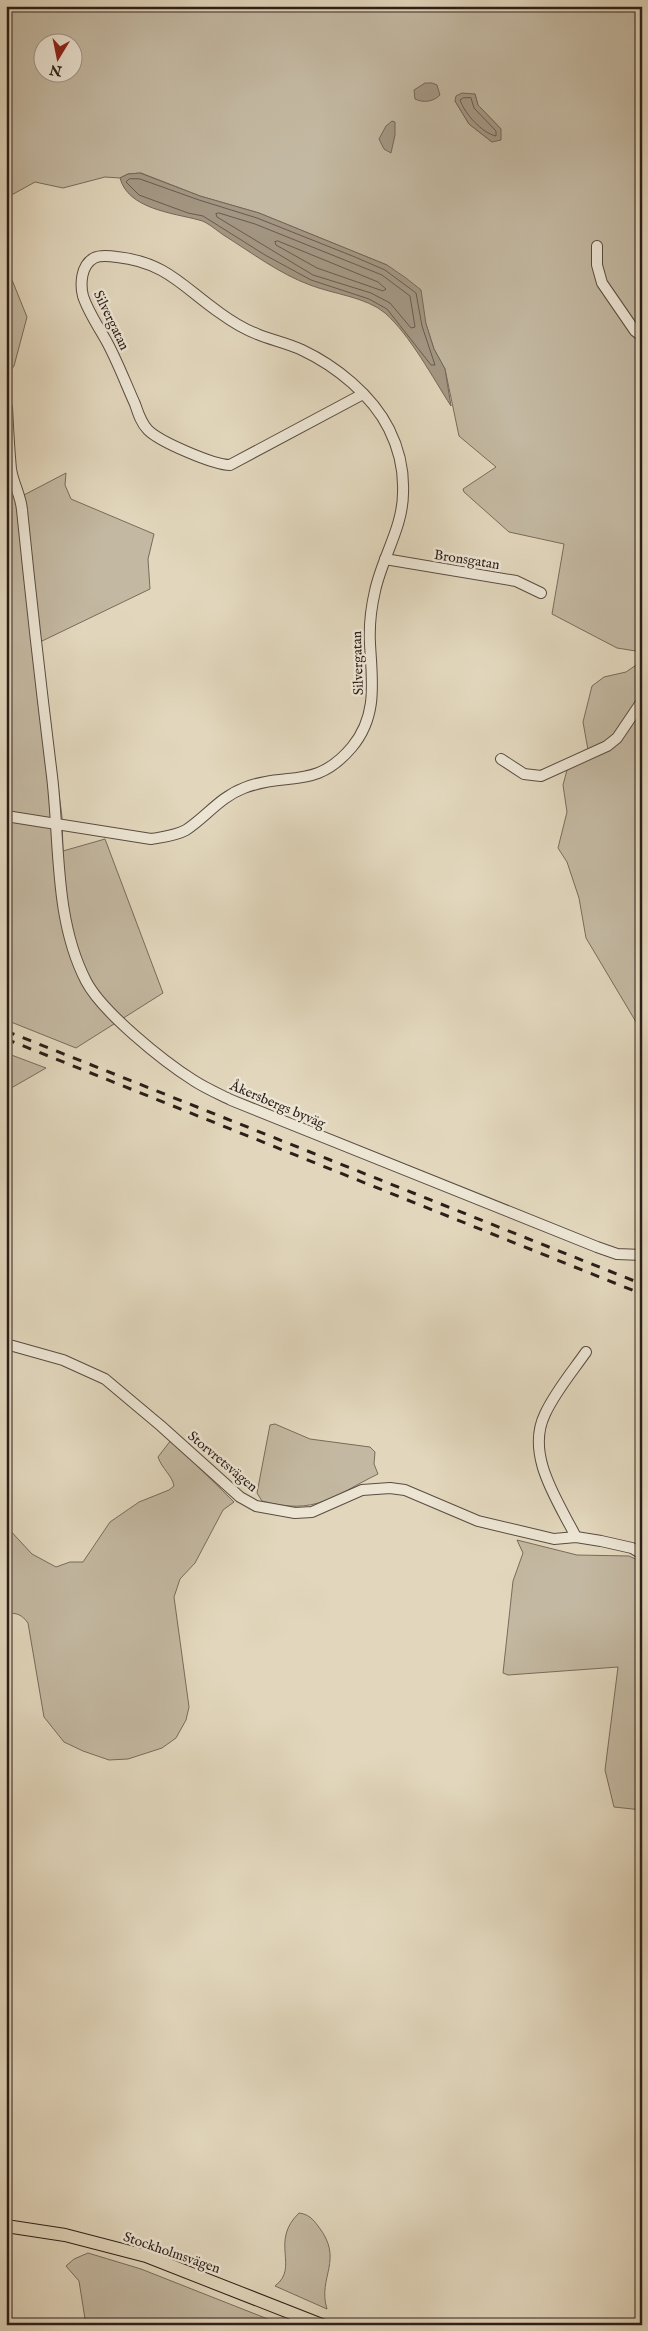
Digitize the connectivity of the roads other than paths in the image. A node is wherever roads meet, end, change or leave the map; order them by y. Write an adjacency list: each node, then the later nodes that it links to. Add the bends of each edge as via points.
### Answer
1 (597, 246): 2 (street, via 596,265 602,283 635,331)
2 (642, 336)
3 (363, 394): 3 (street, Silvergatan, via 321,361 243,327 220,313 180,280 154,266 130,258 102,256 94,258 84,270 81,281 84,298 117,361 142,422 158,437 212,462 230,465 239,461); 5 (street, Silvergatan, via 389,429 400,459 401,511)
4 (7, 407): 10 (street, Åkersbergs byväg, via 12,471 22,507)
5 (385, 559): 6 (street, Bronsgatan, via 516,581); 10 (street, Silvergatan, via 371,616 373,696 370,710 358,740 336,762 310,777 243,788 210,808 184,831 169,836 151,839)
6 (541, 593)
7 (642, 701): 8 (street, via 612,742 541,776 524,774)
8 (501, 759)
9 (6, 816): 10 (street, Silvergatan)
10 (57, 824): 11 (street, Åkersbergs byväg, via 65,912 72,946 86,982 110,1013 176,1068 231,1100 431,1182 617,1254)
11 (642, 1255)
12 (6, 1344): 14 (street, Storvretsvägen, via 63,1360 105,1379 240,1497 256,1506 295,1513 312,1512 362,1490 390,1488 405,1490 478,1521 554,1539)
13 (586, 1352): 14 (street, via 544,1415 538,1442 554,1498)
14 (576, 1536): 15 (street, Storvretsvägen, via 632,1548)
15 (642, 1554)
16 (6, 2226): 17 (main road, Stockholmsvägen, via 64,2235 146,2256)
17 (322, 2325)

